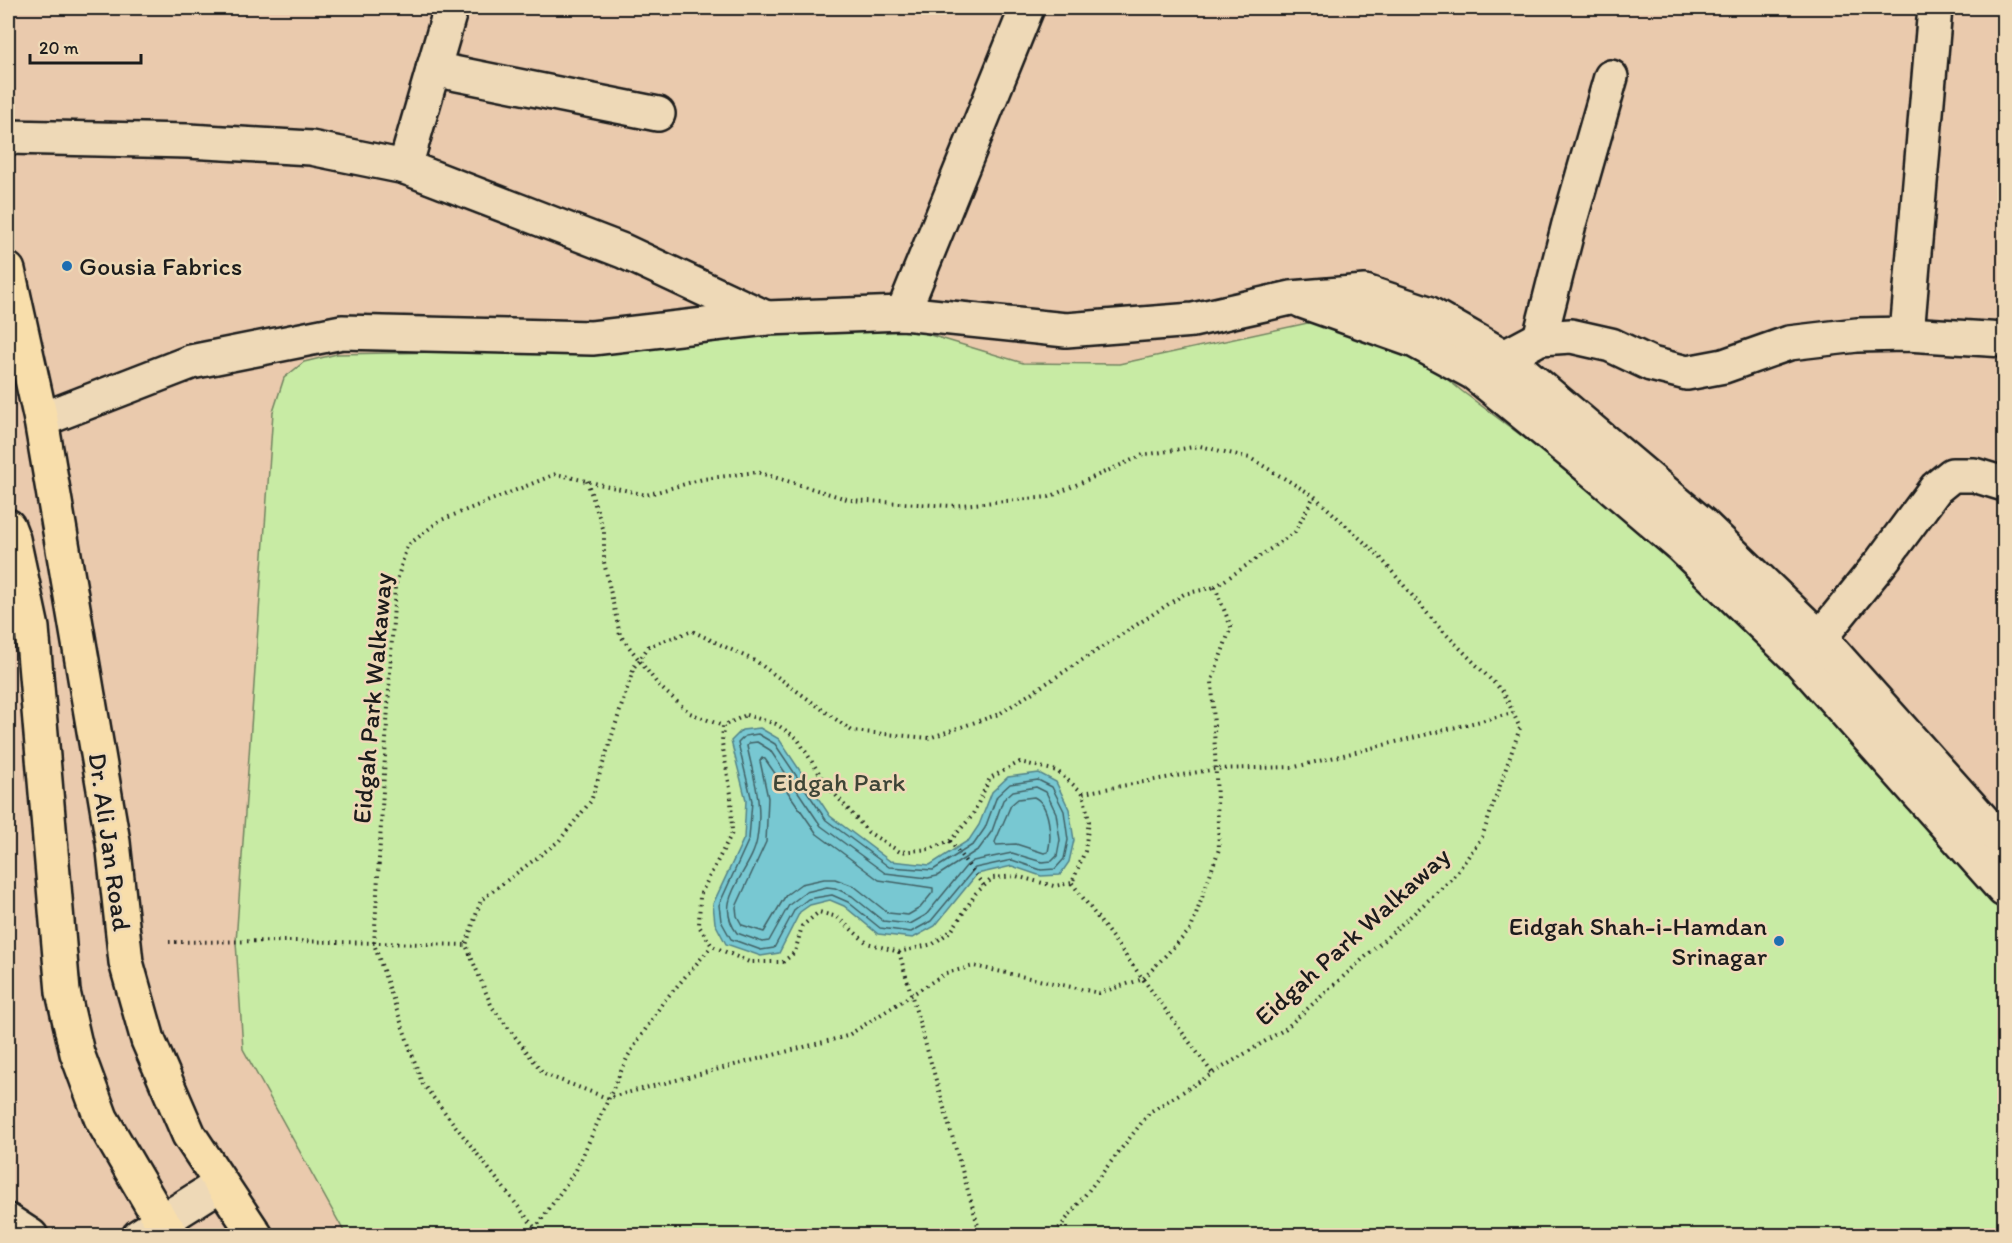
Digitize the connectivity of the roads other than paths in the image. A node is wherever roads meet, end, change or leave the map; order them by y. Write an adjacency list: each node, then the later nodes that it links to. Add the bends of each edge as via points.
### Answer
1 (451, 8): 4 (street)
2 (1027, 8): 11 (street)
3 (1935, 8): 13 (street)
4 (433, 69): 6 (street); 8 (street)
5 (1611, 77): 14 (street)
6 (658, 114)
7 (8, 137): 8 (street, via 311,148)
8 (405, 167): 12 (street, via 623,251)
9 (8, 270): 18 (main road, Dr. Ali Jan Road)
10 (1292, 298): 11 (street, via 1193,320 1066,330); 16 (street, via 1365,292 1428,314); 17 (street, via 1415,342)
11 (903, 313): 12 (street)
12 (766, 318): 18 (street, via 592,338 342,332 191,362)
13 (1906, 333): 14 (street, via 1789,343 1724,366 1687,373 1651,364 1611,345 1571,336); 15 (street)
14 (1540, 338): 16 (street)
15 (2004, 340)
16 (1505, 357): 17 (street); 21 (street, via 1701,523)
17 (1474, 373): 21 (street)
18 (41, 420): 24 (main road, Dr. Ali Jan Road, via 113,842 126,962 148,1040 189,1135)
19 (2004, 484): 21 (street, via 1974,475 1952,475 1936,488)
20 (8, 526): 26 (main road, via 32,628 63,992 77,1053 101,1118)
21 (1811, 650): 22 (street); 23 (street)
22 (2004, 844)
23 (2004, 890)
24 (221, 1184): 26 (street); 28 (main road, Dr. Ali Jan Road)
25 (8, 1221): 27 (street)
26 (158, 1231)
27 (31, 1236)
28 (256, 1236)

